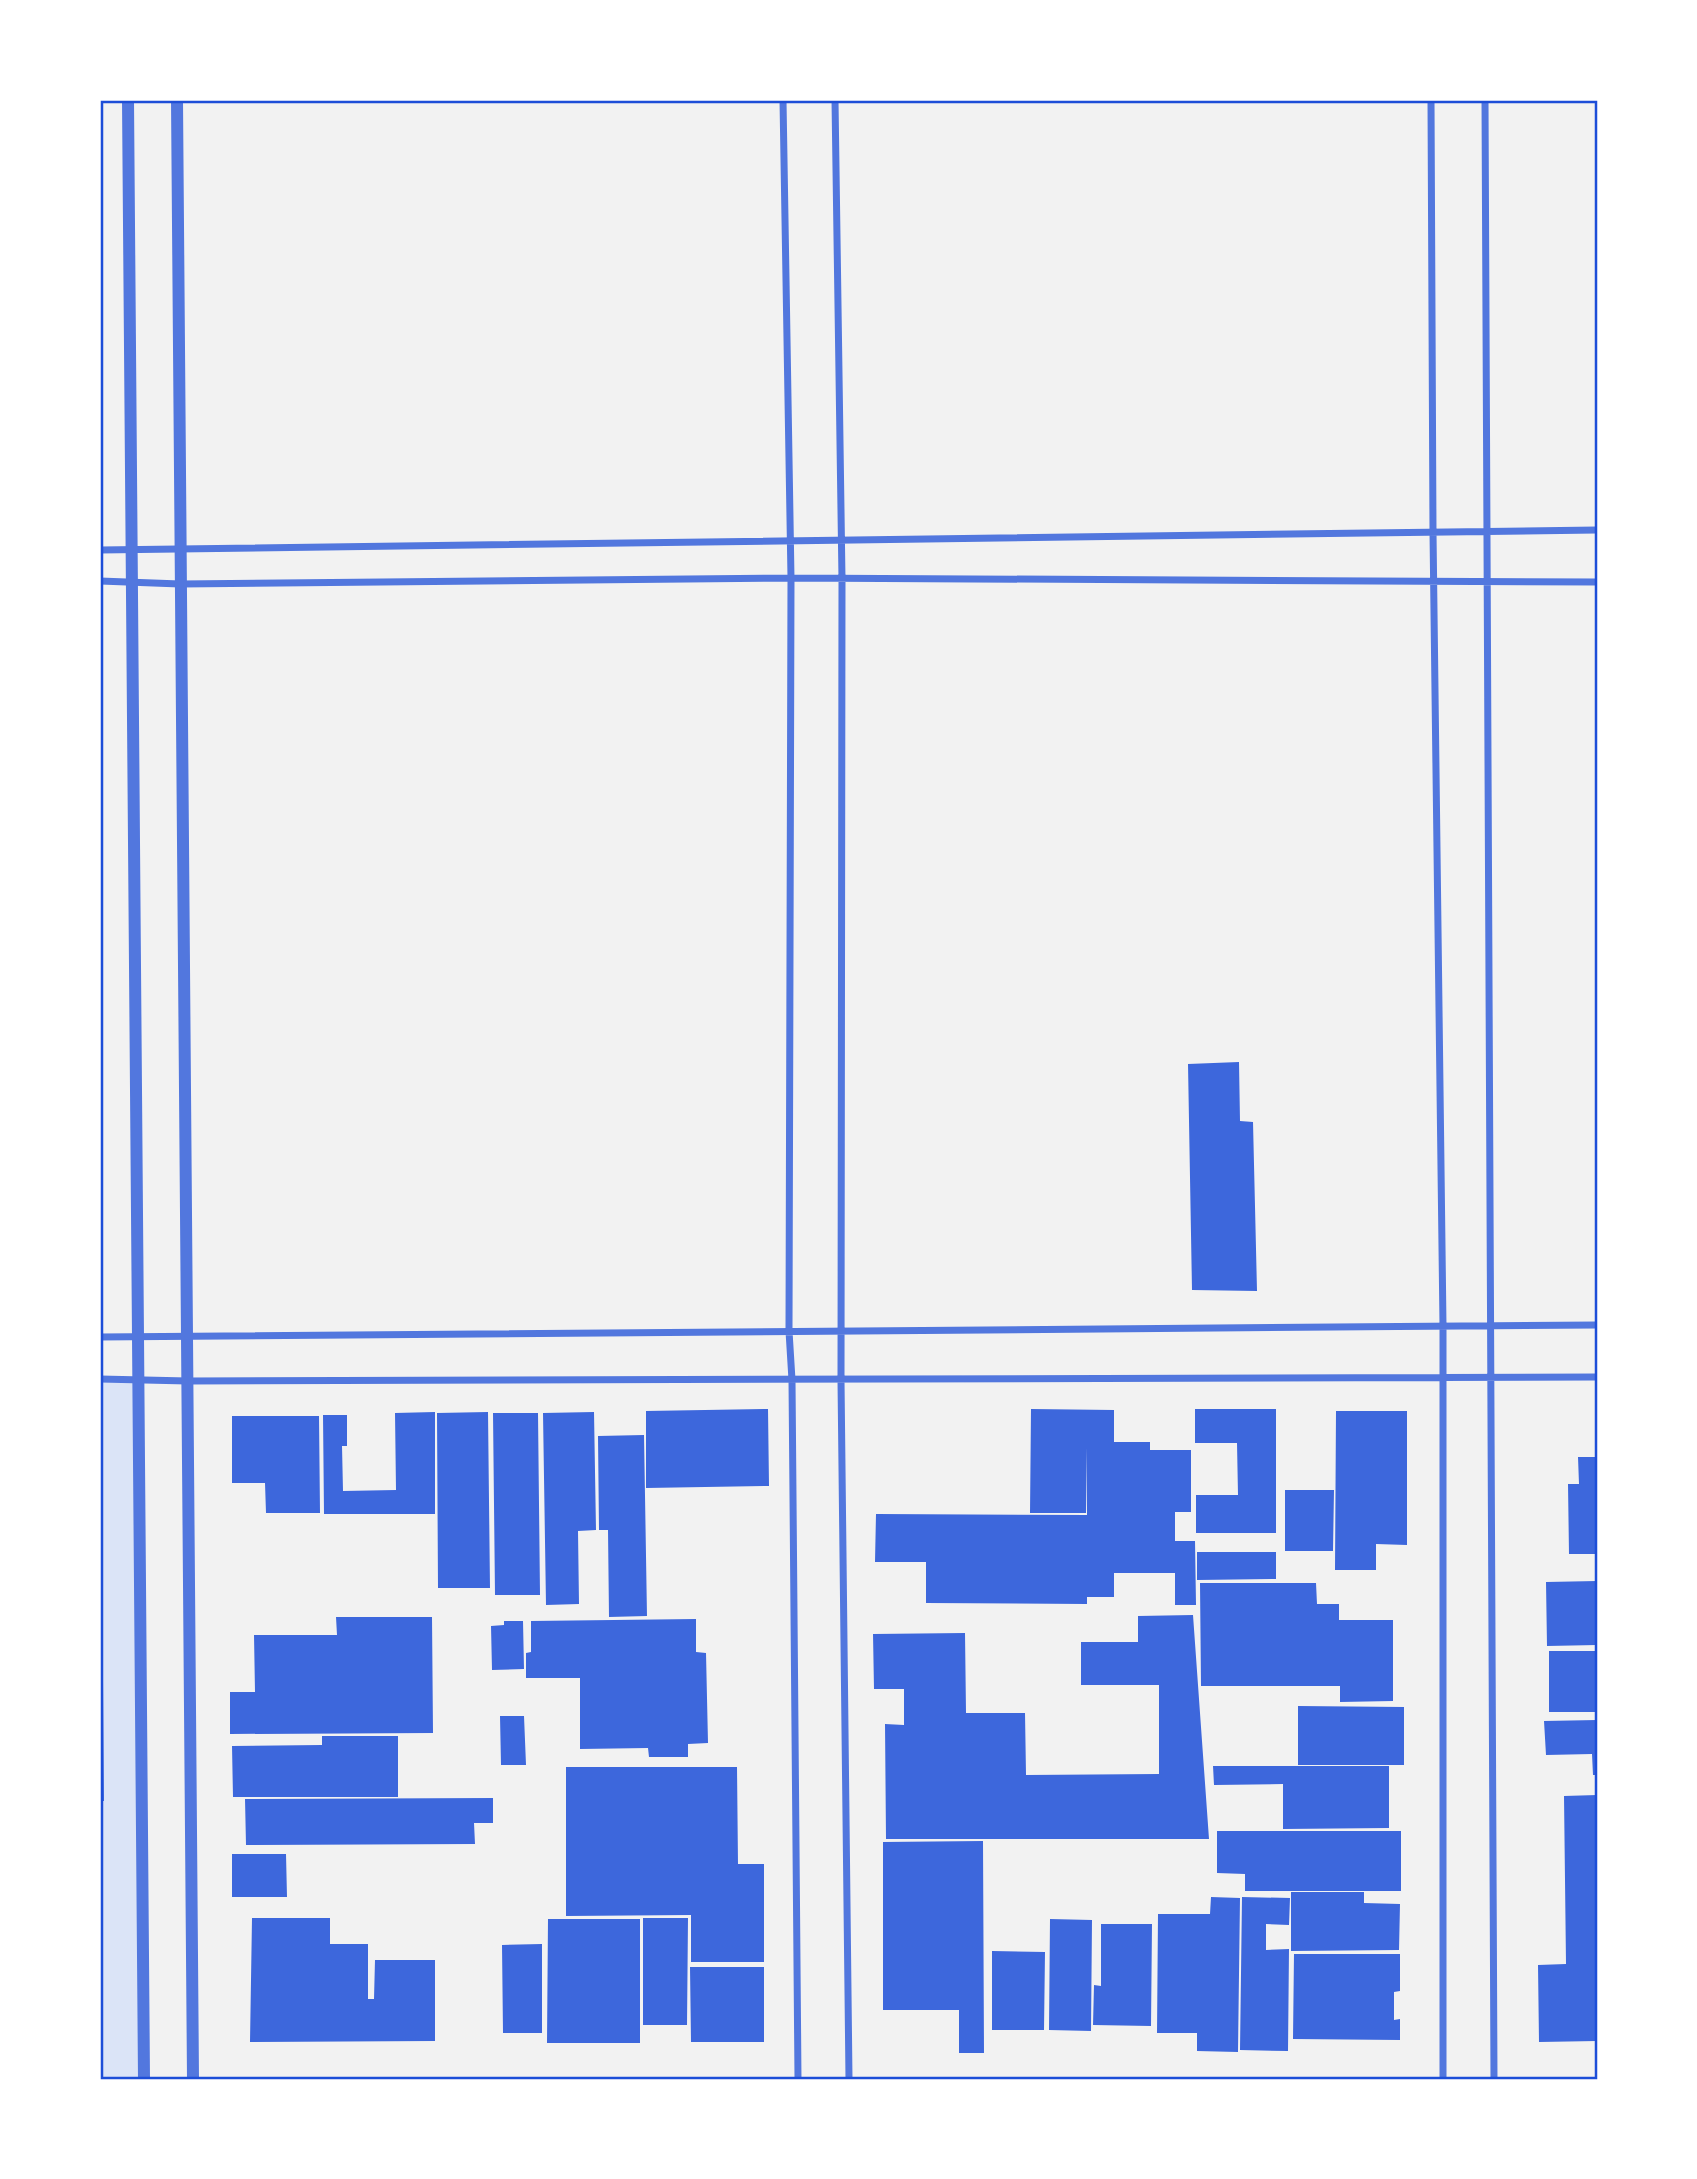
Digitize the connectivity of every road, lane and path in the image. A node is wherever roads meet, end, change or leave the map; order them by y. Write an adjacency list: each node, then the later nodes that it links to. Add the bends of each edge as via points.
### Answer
1 (128, 100): 14 (street)
2 (177, 100): 12 (street)
3 (783, 100): 11 (street)
4 (835, 100): 10 (street)
5 (1432, 100): 8 (street)
6 (1485, 100): 9 (street)
7 (1597, 530): 9 (street)
8 (1433, 531): 9 (street); 10 (street); 21 (street)
9 (1486, 531): 19 (street)
10 (842, 539): 11 (street); 16 (street)
11 (789, 540): 12 (street); 15 (street)
12 (181, 548): 14 (street); 22 (street)
13 (100, 550): 14 (street)
14 (131, 550): 18 (street)
15 (791, 578): 16 (street); 22 (street); 26 (street)
16 (842, 579): 21 (street); 27 (street)
17 (100, 581): 18 (street)
18 (132, 581): 22 (street); 30 (street)
19 (1487, 582): 20 (street); 21 (street); 25 (street)
20 (1597, 582)
21 (1434, 583): 24 (street)
22 (180, 584): 28 (street)
23 (1597, 1325): 25 (street)
24 (1443, 1326): 25 (street); 27 (street); 32 (street)
25 (1491, 1326): 33 (street)
26 (789, 1331): 27 (street); 28 (street); 36 (street)
27 (841, 1331): 37 (street)
28 (188, 1335): 30 (street); 38 (street)
29 (100, 1337): 30 (street)
30 (138, 1337): 35 (street)
31 (1597, 1377): 33 (street)
32 (1443, 1378): 33 (street); 37 (street); 43 (street)
33 (1492, 1378): 44 (street)
34 (100, 1379): 35 (street)
35 (139, 1379): 38 (street); 39 (street)
36 (792, 1380): 37 (street); 38 (street); 41 (street)
37 (841, 1380): 42 (street)
38 (188, 1381): 40 (street)
39 (144, 2079)
40 (193, 2079)
41 (798, 2079)
42 (849, 2079)
43 (1443, 2079)
44 (1494, 2079)

